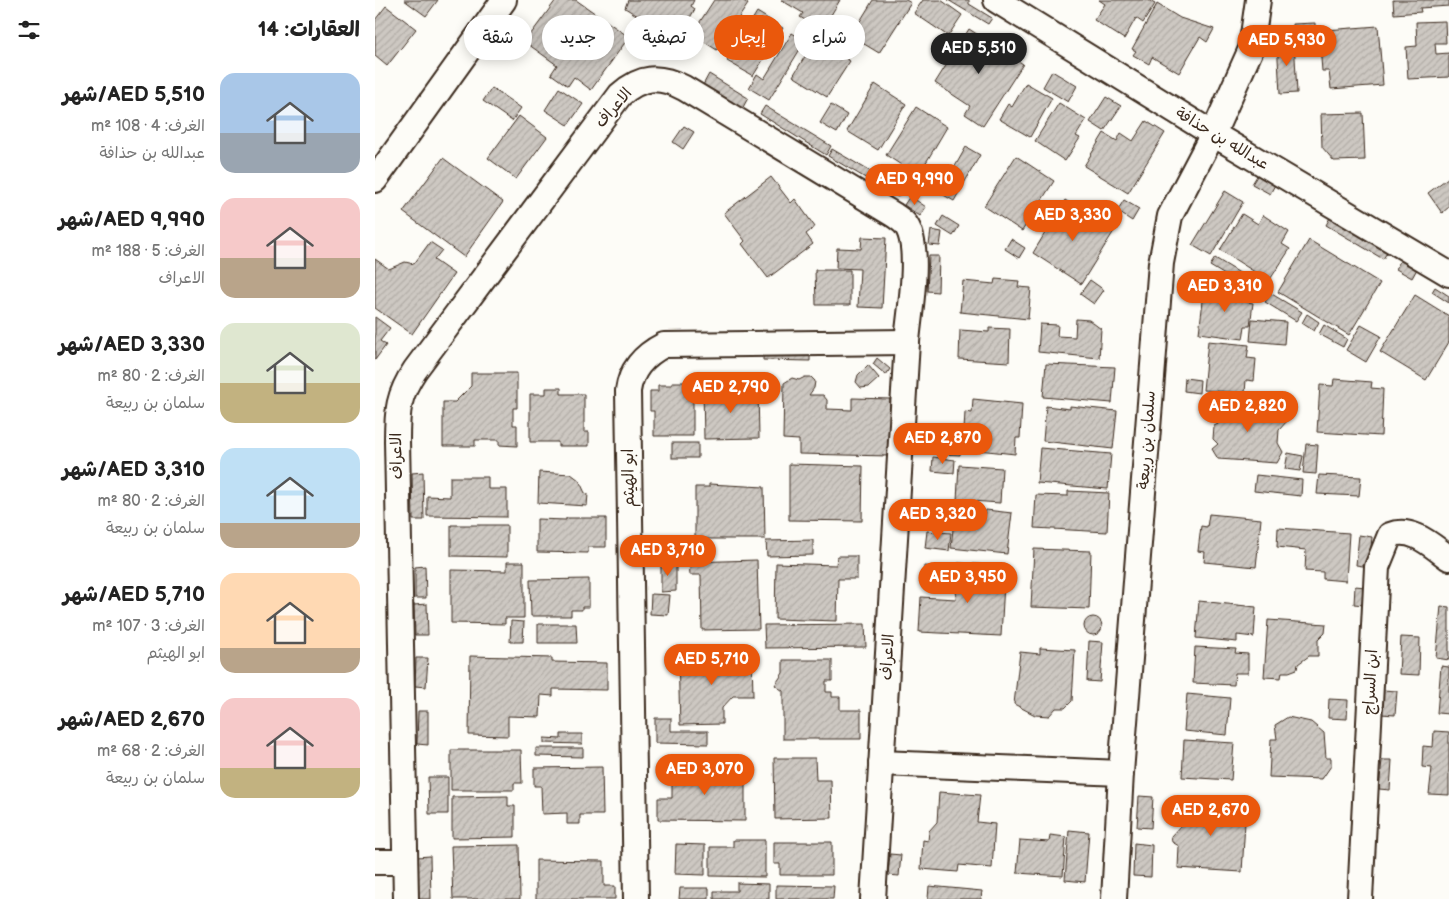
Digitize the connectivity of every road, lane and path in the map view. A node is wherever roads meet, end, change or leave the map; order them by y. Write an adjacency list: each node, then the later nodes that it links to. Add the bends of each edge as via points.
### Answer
1 (504, 0): 5 (street)
2 (996, 0): 4 (street, عبدالله بن حذافة)
3 (1257, 0): 4 (street, سلمان بن ربيعة, via 1251,49)
4 (1213, 134): 6 (street, عبدالله بن حذافة); 10 (street, سلمان بن ربيعة, via 1169,216 1161,263)
5 (375, 180)
6 (1449, 274)
7 (907, 342): 9 (street, الاعراف); 12 (street, الاعراف, via 913,250 906,225 670,81 659,78 639,81 620,95 415,370 400,396 397,432); 14 (street, ابو الهيثم, via 663,345 645,358 630,377 627,391)
8 (1449, 558): 17 (street, ابن السراج, via 1415,536 1398,532 1390,535 1377,567)
9 (881, 763): 10 (street); 15 (street, الاعراف)
10 (1121, 773): 16 (street, سلمان بن ربيعة)
11 (375, 862): 12 (street)
12 (405, 862): 13 (street, الاعراف)
13 (406, 899)
14 (636, 899)
15 (873, 899)
16 (1114, 899)
17 (1359, 899)

